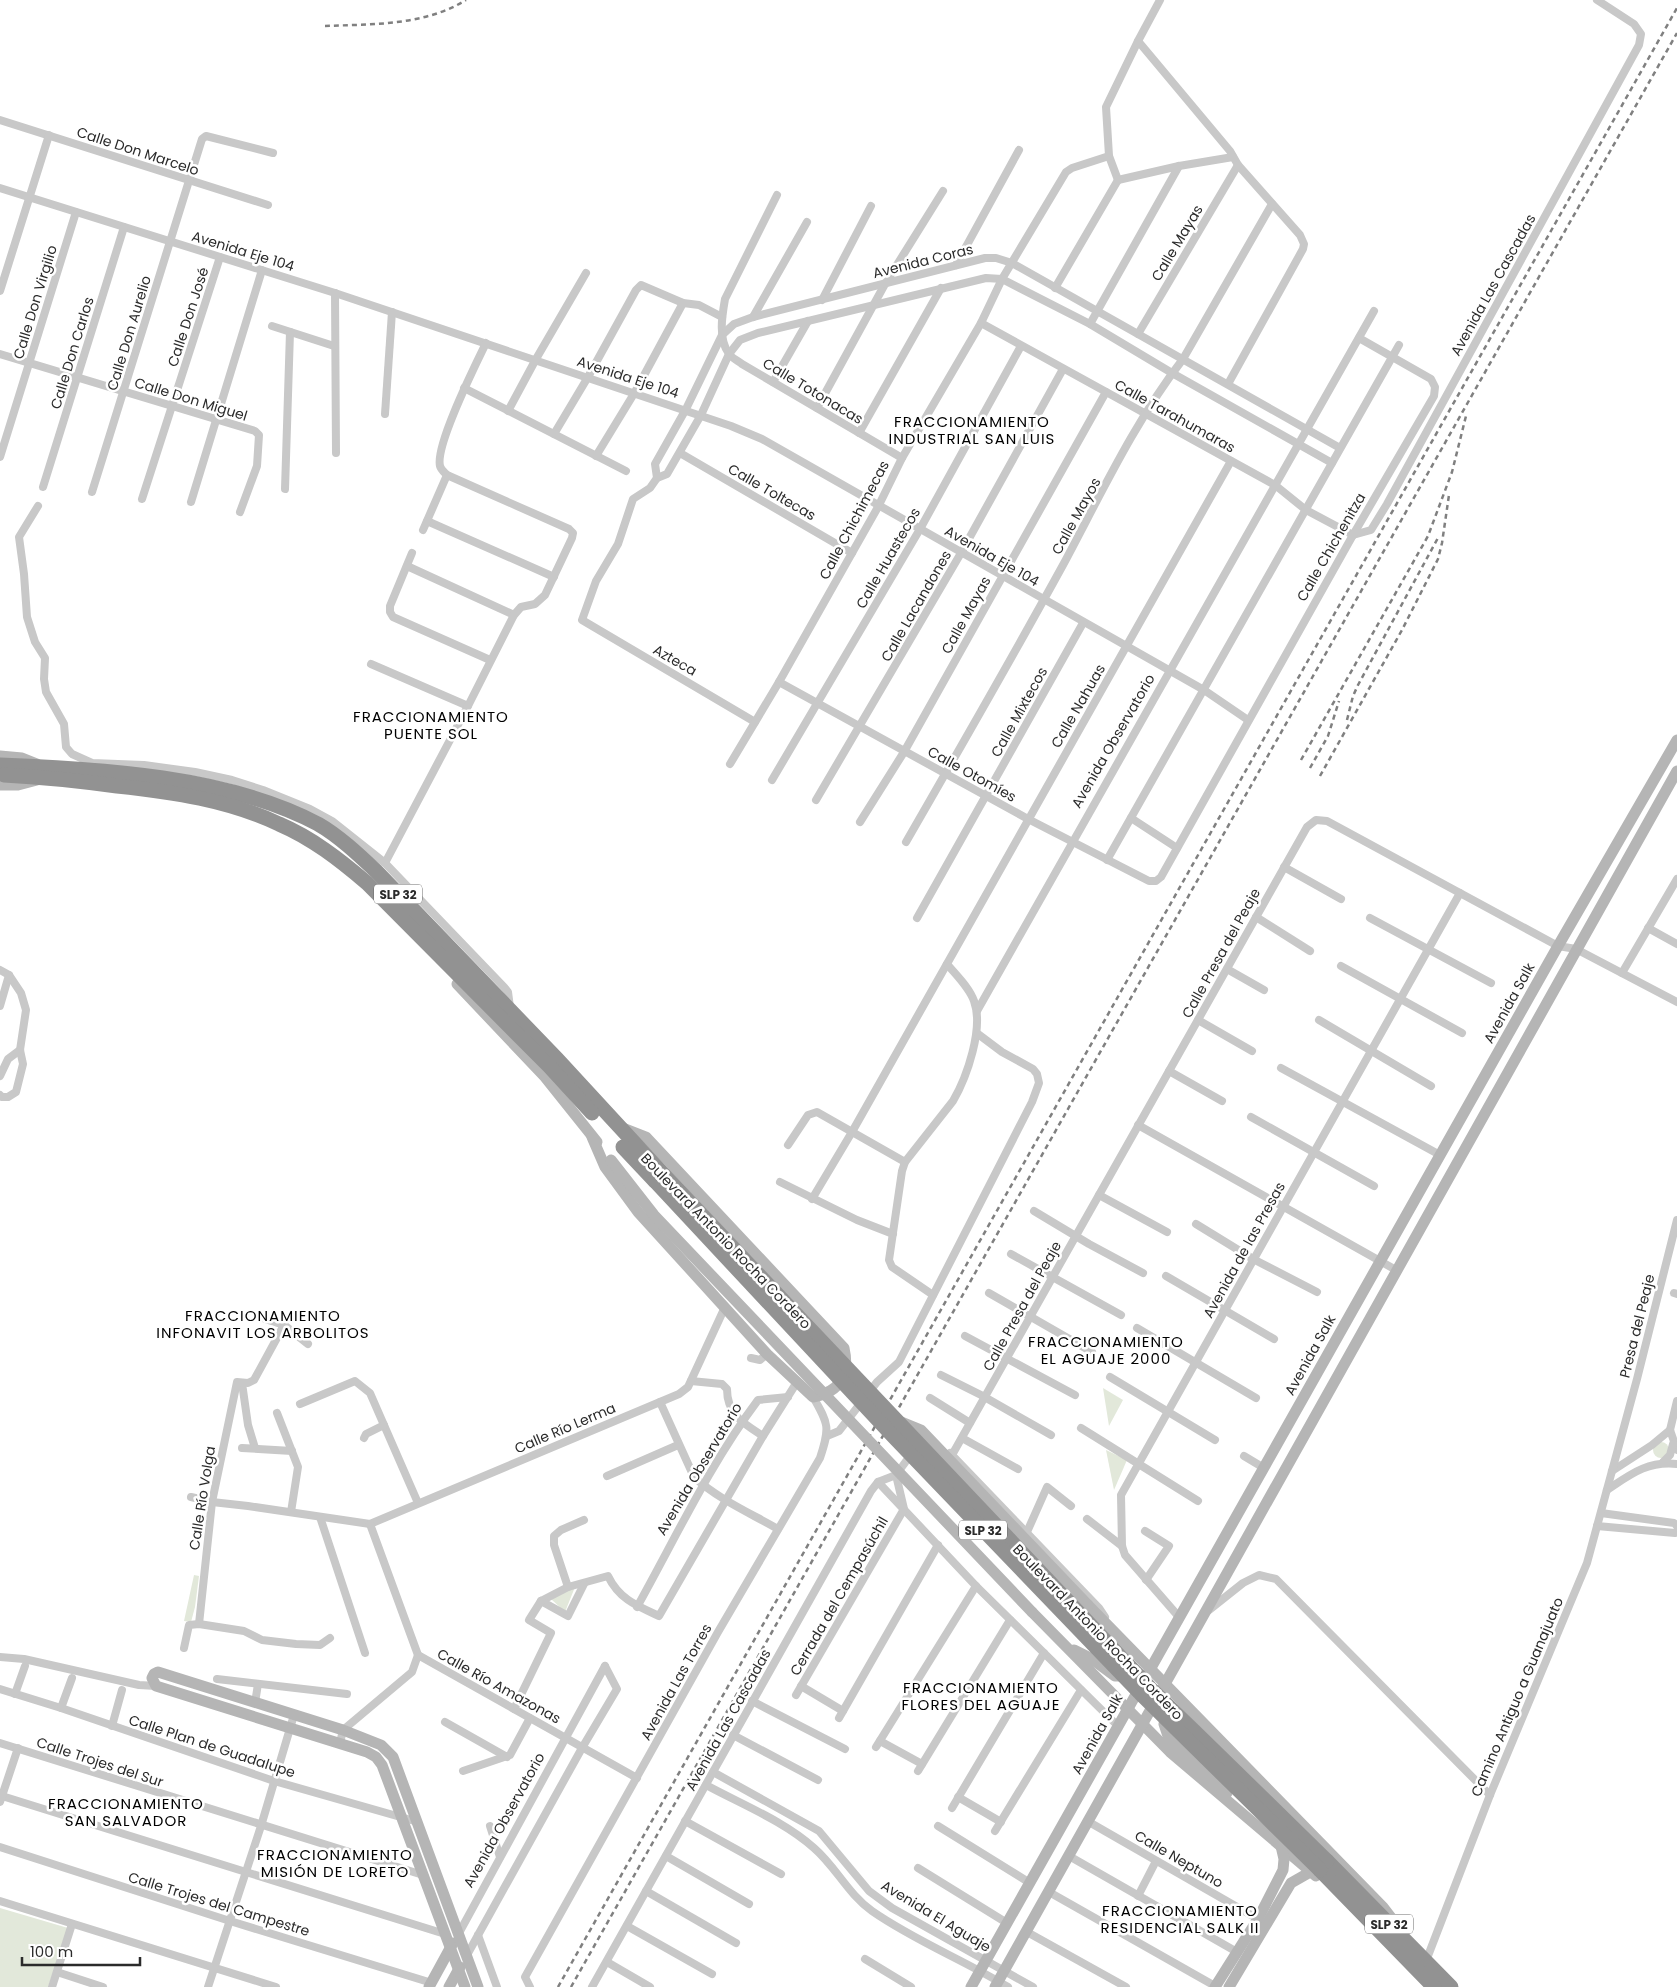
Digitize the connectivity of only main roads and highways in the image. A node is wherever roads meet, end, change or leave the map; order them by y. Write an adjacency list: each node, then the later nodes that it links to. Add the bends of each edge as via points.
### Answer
1 (0, 765): 2 (highway, Boulevard Antonio Rocha Cordero / SLP 32)
2 (45, 772): 3 (highway, Boulevard Antonio Rocha Cordero / SLP 32); 4 (highway, Boulevard Antonio Rocha Cordero / SLP 32, via 175,792 248,811 309,839 367,883); 4 (highway, Boulevard Antonio Rocha Cordero / SLP 32, via 92,767 234,792 319,825 377,872 557,1058)
3 (0, 775)
4 (659, 1178): 5 (highway, Boulevard Antonio Rocha Cordero / SLP 32, bridge, via 897,1420); 5 (highway, Boulevard Antonio Rocha Cordero / SLP 32, bridge, via 894,1437 1144,1697)
5 (1320, 1868): 6 (highway, SLP 32)
6 (1408, 1951): 7 (highway, SLP 32); 8 (highway, SLP 32, via 1426,1961)
7 (1429, 1985)
8 (1451, 1987)

